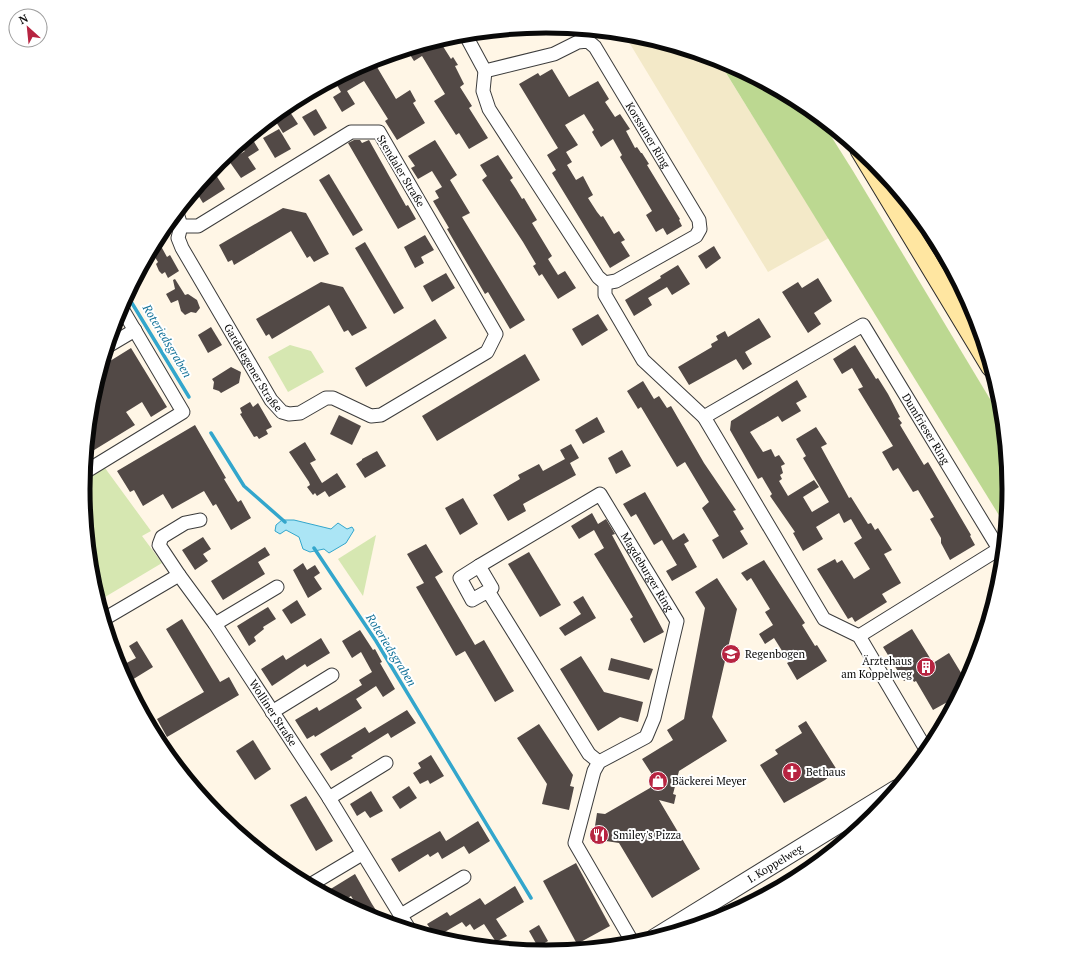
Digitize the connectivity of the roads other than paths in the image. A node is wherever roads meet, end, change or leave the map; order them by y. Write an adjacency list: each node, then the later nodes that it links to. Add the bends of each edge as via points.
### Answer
1 (468, 40): 2 (street)
2 (485, 71): 6 (street, via 483,91 489,109 598,277); 6 (street, Korssuner Ring, via 554,54 578,42 588,41 699,220 700,229 696,236 616,281)
3 (874, 173): 11 (main road)
4 (179, 219): 5 (street, Gardelegener Straße)
5 (181, 226): 9 (street, Gardelegener Straße, via 178,238 182,248 271,400 282,412 300,413 326,398 333,398 371,416 381,415 487,352); 9 (street, Stendaler Straße, via 198,226 351,132 380,132 496,334)
6 (605, 283): 12 (street, via 606,295 643,360)
7 (125, 313): 8 (street)
8 (135, 330): 10 (street); 13 (street, via 183,412)
9 (493, 342)
10 (114, 343)
11 (980, 348)
12 (704, 417): 15 (street, Dumfrieser Ring, via 862,325); 23 (street, via 824,618)
13 (91, 469)
14 (200, 520): 18 (street, Wolliner Straße, via 185,523 162,537 159,545)
15 (998, 548)
16 (998, 550): 23 (street, Dumfrieser Ring)
17 (479, 566): 20 (street, via 492,588); 20 (street, Magdeburger Ring, via 460,578 472,600); 27 (street, Magdeburger Ring, via 600,494 677,621 654,718 646,737)
18 (179, 574): 21 (street); 22 (street, Wolliner Straße)
19 (277, 587): 22 (street)
20 (488, 591): 27 (street, via 589,754)
21 (109, 616)
22 (215, 624): 25 (street, Wolliner Straße)
23 (859, 636): 26 (street)
24 (332, 675): 25 (street)
25 (272, 712): 29 (street, Wolliner Straße)
26 (923, 745)
27 (599, 762): 37 (street, via 594,771 575,843)
28 (386, 763): 29 (street)
29 (329, 798): 31 (street, Wolliner Straße)
30 (880, 799): 36 (street, I. Koppelweg)
31 (362, 854): 33 (street); 34 (street, Wolliner Straße)
32 (464, 877): 34 (street)
33 (315, 882)
34 (400, 915): 35 (street, Wolliner Straße)
35 (405, 923)
36 (672, 927)
37 (629, 937)

